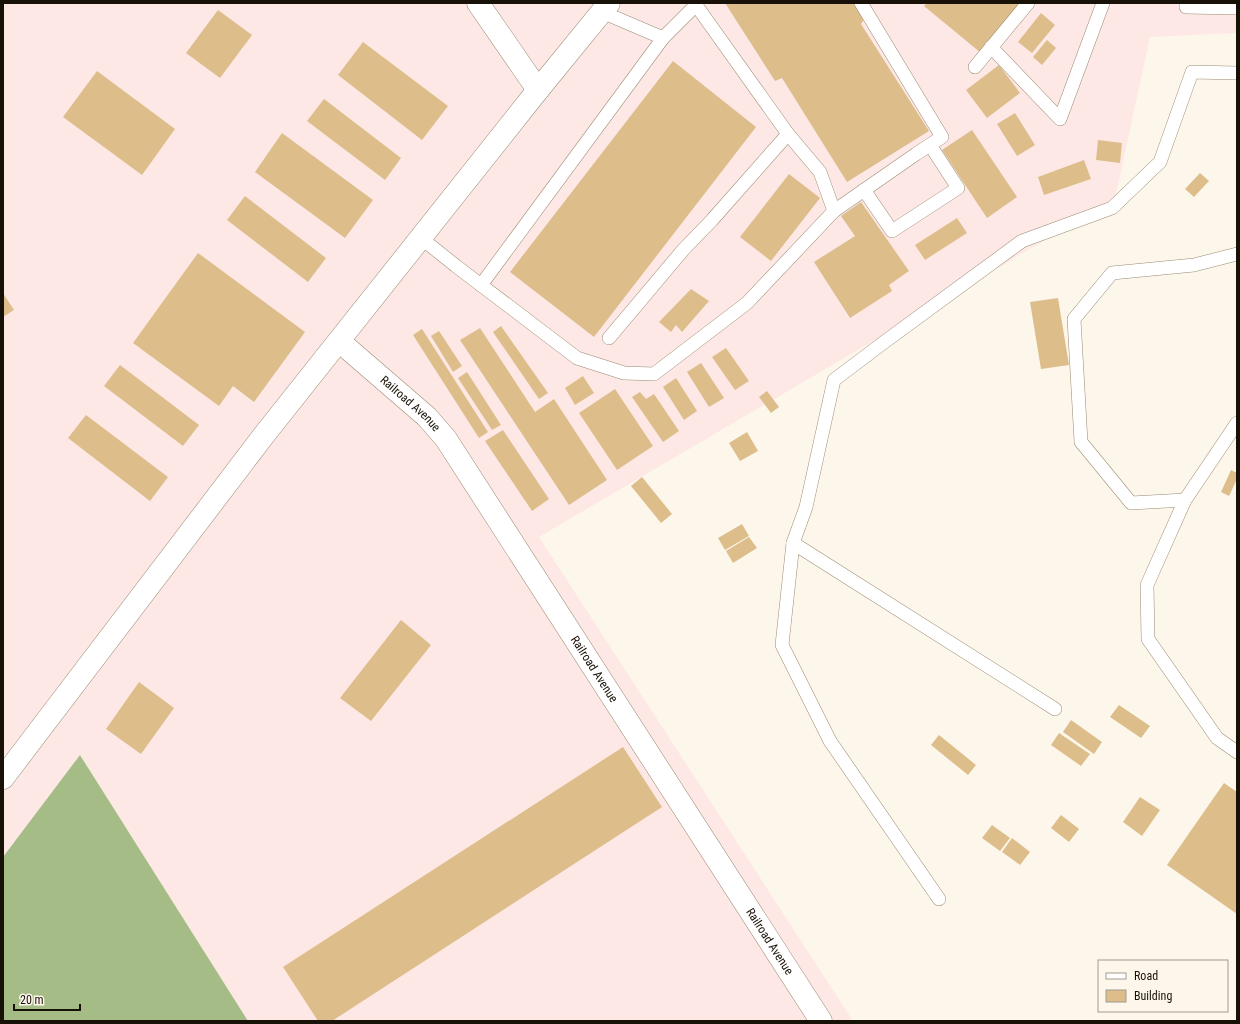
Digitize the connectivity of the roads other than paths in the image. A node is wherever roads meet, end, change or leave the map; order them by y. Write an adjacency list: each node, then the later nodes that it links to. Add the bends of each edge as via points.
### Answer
1 (478, 3): 13 (street)
2 (860, 3): 15 (lane, via 942,137)
3 (1028, 3): 10 (lane)
4 (1103, 3): 10 (lane, via 1060,119)
5 (1186, 3): 8 (lane, via 1186,7)
6 (696, 4): 9 (lane); 14 (lane)
7 (606, 7): 9 (lane); 13 (street)
8 (1237, 8)
9 (663, 38): 20 (lane)
10 (991, 47): 11 (lane)
11 (975, 67)
12 (1237, 73): 25 (lane, via 1192,72 1160,162 1112,208 1022,241 834,380 806,507)
13 (538, 90): 18 (street)
14 (788, 134): 17 (lane, via 820,172); 21 (lane, via 683,250)
15 (930, 144): 16 (lane); 16 (lane, via 958,188 892,231)
16 (864, 190): 17 (lane)
17 (834, 211): 20 (lane, via 746,303 654,374 624,373 577,358)
18 (421, 238): 20 (lane); 22 (street)
19 (1237, 254): 24 (lane, via 1194,265 1112,273 1074,319 1081,442 1131,503)
20 (481, 285)
21 (609, 338)
22 (339, 341): 28 (street, via 264,435); 30 (street, Railroad Avenue, via 427,417 446,439)
23 (1237, 423): 24 (lane)
24 (1185, 500): 27 (lane, via 1147,585 1148,639 1217,738)
25 (793, 543): 26 (lane); 29 (lane, via 782,645 830,741)
26 (1055, 709)
27 (1237, 752)
28 (3, 778)
29 (939, 899)
30 (822, 1021)

